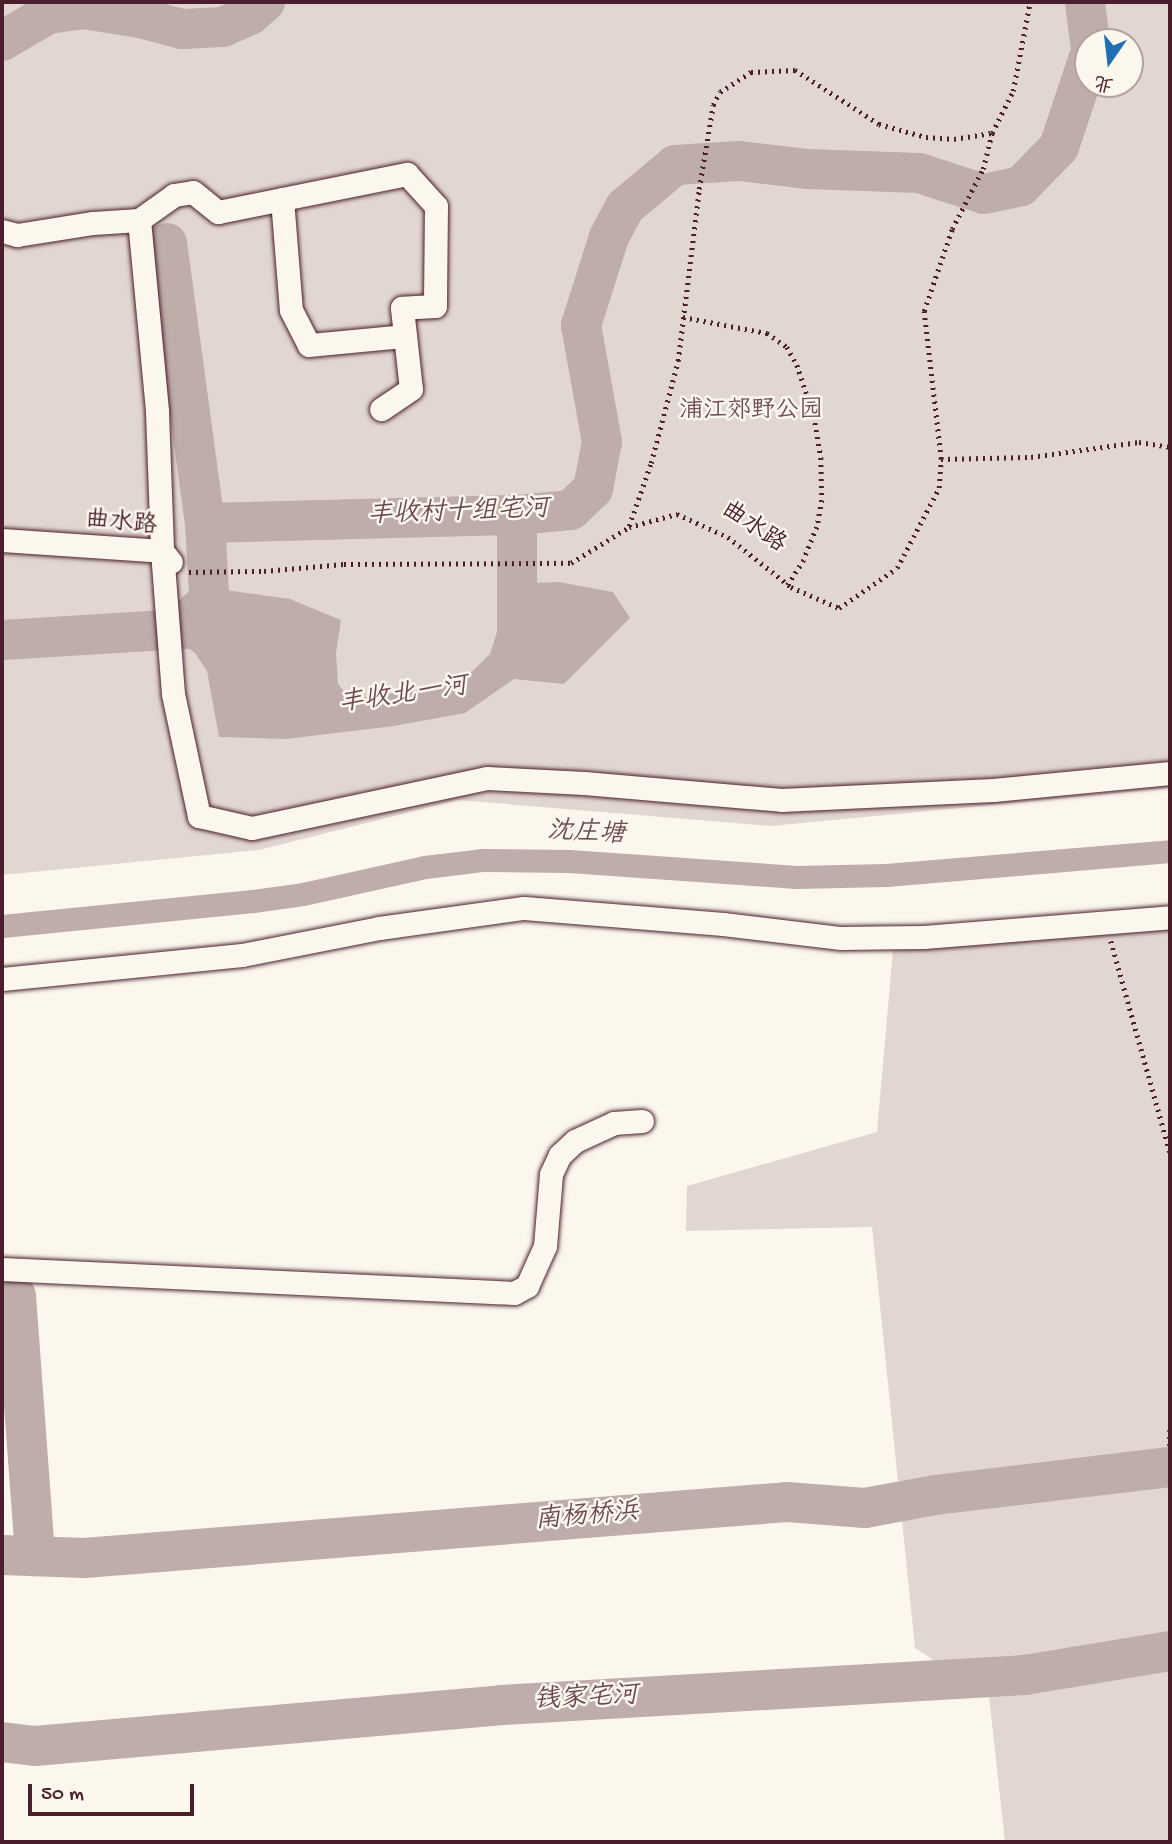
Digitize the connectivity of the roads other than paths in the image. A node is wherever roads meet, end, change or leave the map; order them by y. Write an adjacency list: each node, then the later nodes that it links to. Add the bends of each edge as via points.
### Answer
1 (282, 199): 2 (street, via 218,212 193,192 174,195); 4 (street, via 291,310 309,345); 4 (street, via 407,174 436,206 435,306 402,308)
2 (139, 220): 3 (street, via 17,235); 7 (street, via 157,412)
3 (2, 231)
4 (405, 336): 5 (street, via 411,389)
5 (381, 409)
6 (2, 540): 7 (street, 曲水路)
7 (162, 551): 8 (street, 曲水路); 9 (street, via 173,694 199,816 252,828 487,778 780,800 993,790)
8 (179, 572)
9 (1170, 773)
10 (1170, 917): 11 (street, via 868,938 524,908 379,928 242,955)
11 (2, 979)
12 (642, 1121): 13 (street, via 614,1123 575,1141 561,1155 551,1174 545,1246 527,1286 514,1293)
13 (2, 1269)

